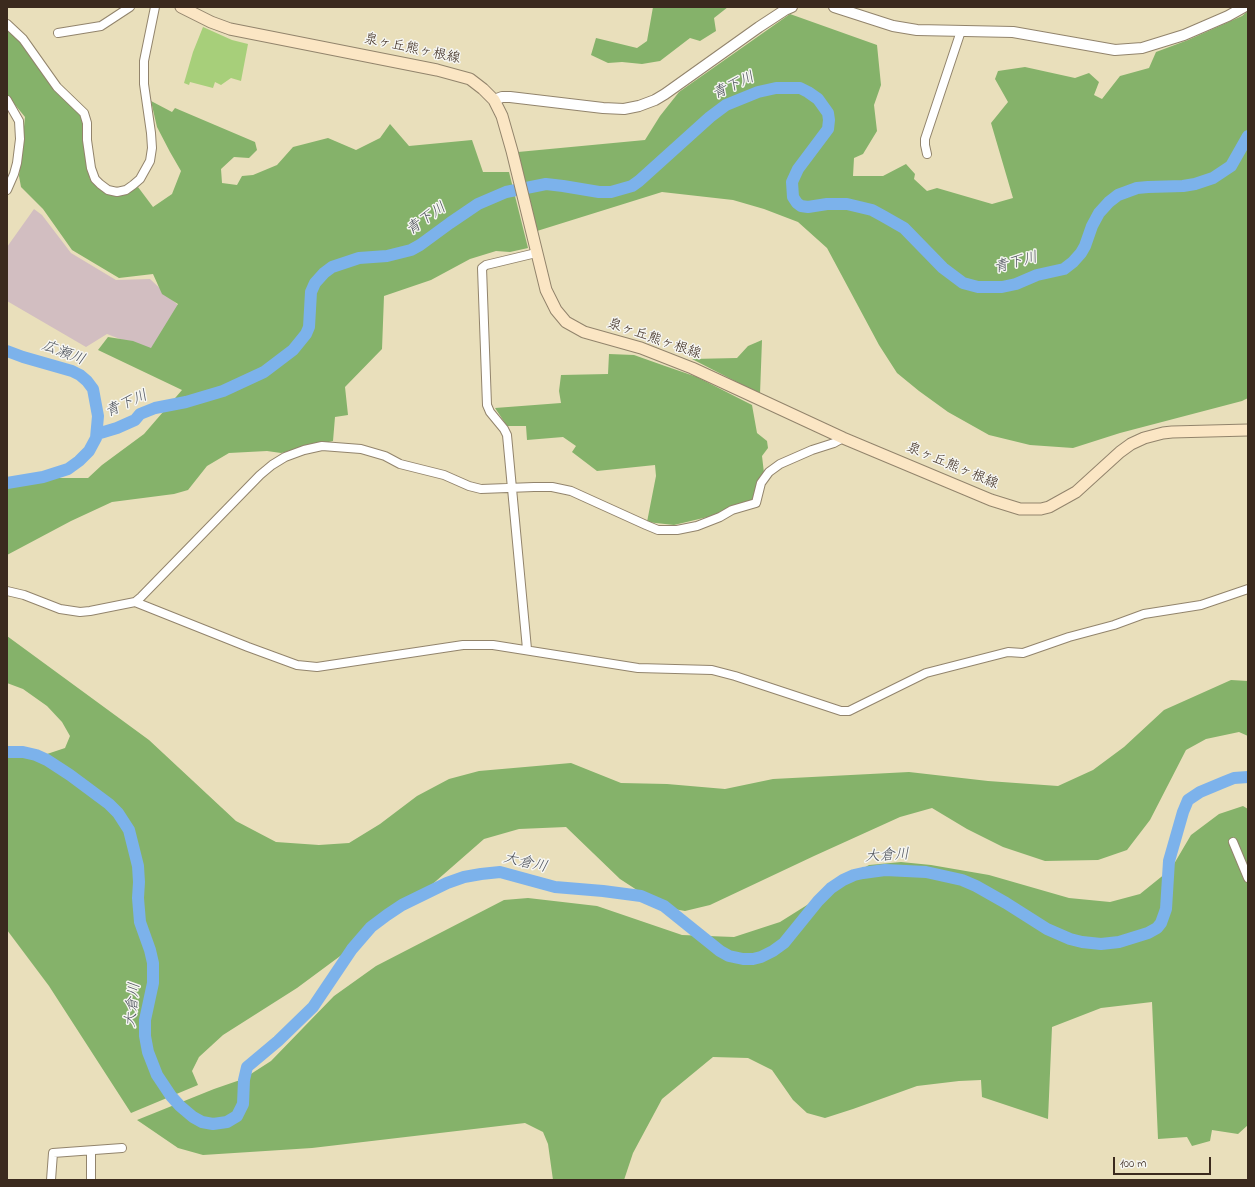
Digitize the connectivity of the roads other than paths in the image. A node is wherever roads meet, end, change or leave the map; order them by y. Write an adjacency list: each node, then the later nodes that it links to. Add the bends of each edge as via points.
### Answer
1 (130, 7): 9 (street, via 101,26)
2 (155, 7): 7 (street, via 144,61 144,84 152,148 150,161 140,179 126,190 117,192 108,190 95,179 91,168 84,113 57,87 23,39)
3 (182, 7): 11 (main road, 泉ヶ丘熊ヶ根線, via 211,22 243,32 456,74 470,79)
4 (792, 7): 11 (street, via 759,27 665,94 639,106 624,109 603,108 510,96)
5 (834, 7): 8 (street, via 893,26 917,30)
6 (1244, 7): 8 (street, via 1184,35 1128,50 1098,48 1013,32)
7 (7, 24)
8 (961, 31): 12 (street, via 926,139)
9 (58, 33)
10 (7, 100): 13 (street, via 19,121 20,138 16,169)
11 (494, 100): 14 (main road, 泉ヶ丘熊ヶ根線, via 502,116 512,151)
12 (927, 154)
13 (7, 190)
14 (536, 253): 16 (main road, 泉ヶ丘熊ヶ根線, via 552,303 560,316 574,326 584,332 641,348 692,368); 17 (street, via 482,268 487,405 507,435)
15 (1248, 430): 16 (main road, 泉ヶ丘熊ヶ根線, via 1154,434 1120,452 1076,492 1049,507 1031,510 996,502)
16 (843, 438): 17 (street, via 780,464 769,472 761,483 756,503 732,510 697,526 678,530 658,530 571,491 552,487)
17 (511, 488): 20 (street, via 481,489 469,486 444,474 400,464 385,456 361,449 322,446 304,450 285,457 260,475); 21 (street)
18 (1248, 589): 21 (street, via 1201,606 1144,614 1023,653 1008,652 926,673 849,711 841,711 712,670 638,668)
19 (7, 591): 20 (street, via 60,609 80,612)
20 (135, 602): 21 (street, via 297,665 317,667 463,645 493,644)
21 (527, 650)
22 (1234, 842): 23 (street)
23 (1248, 878)
24 (122, 1148): 25 (street)
25 (91, 1150): 26 (street, via 53,1153); 27 (street)
26 (51, 1180)
27 (91, 1180)

